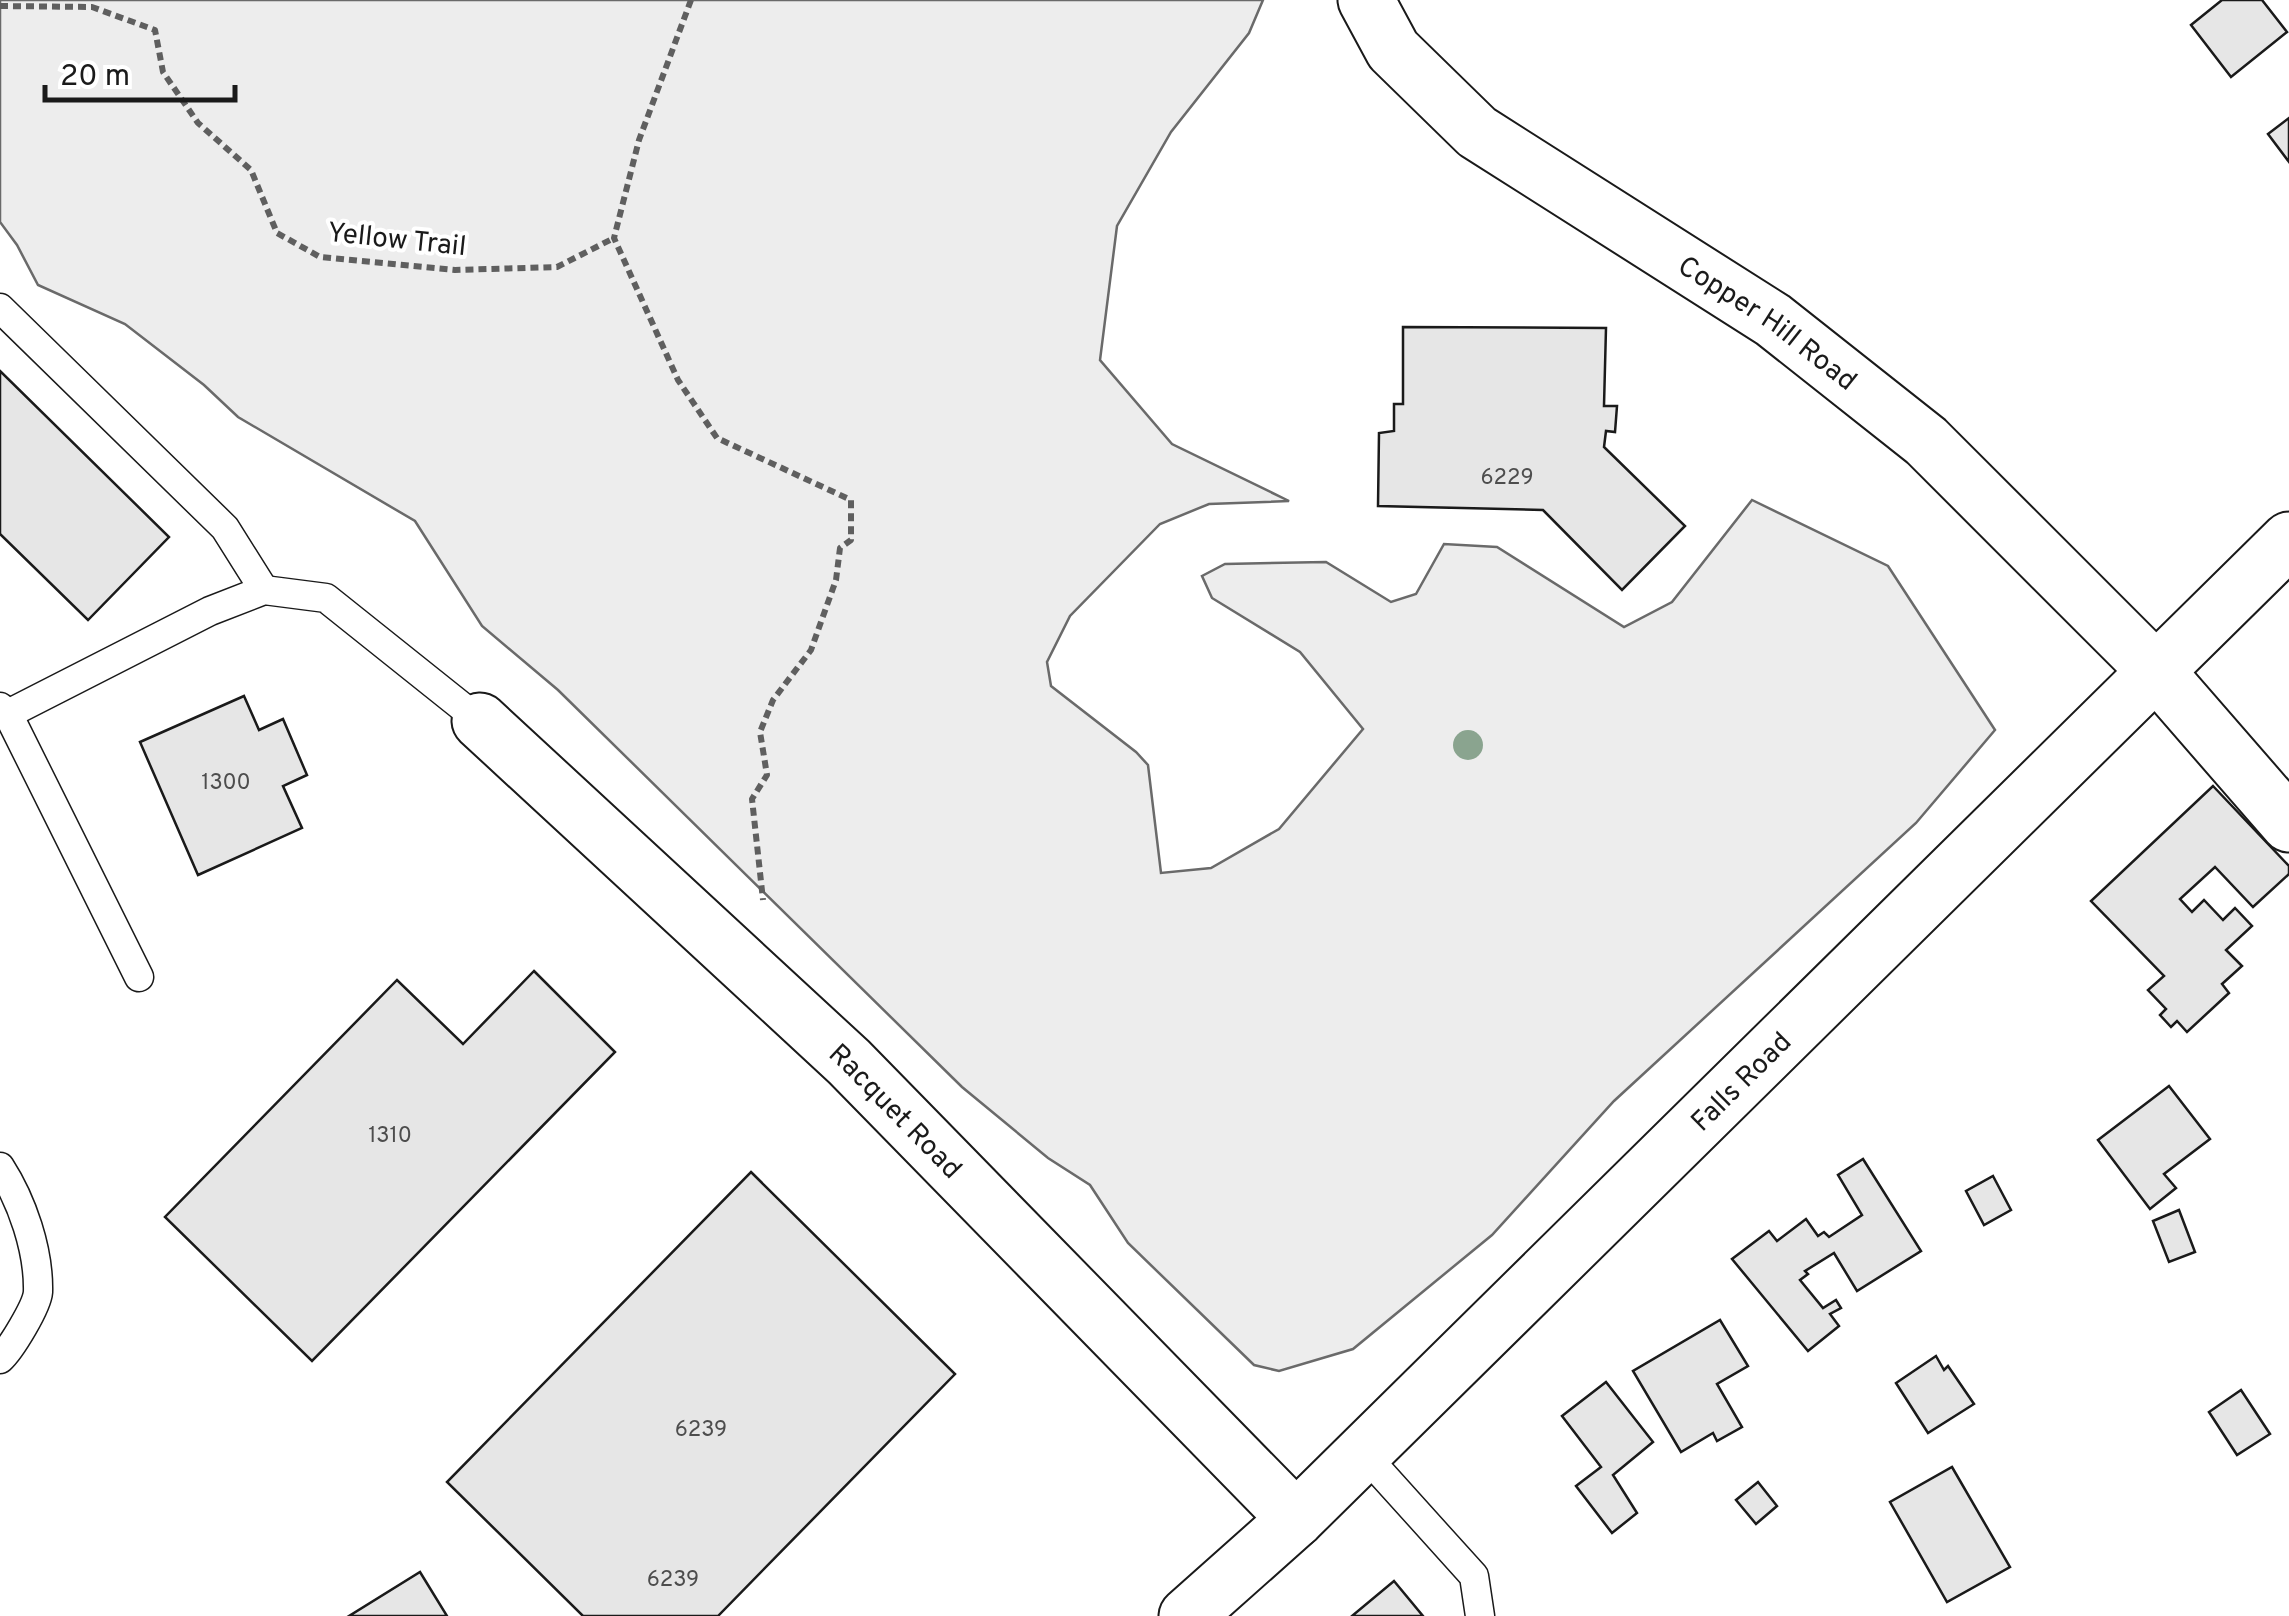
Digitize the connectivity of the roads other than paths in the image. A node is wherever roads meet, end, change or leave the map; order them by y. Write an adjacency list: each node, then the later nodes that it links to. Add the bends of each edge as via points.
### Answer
1 (1366, 0): 5 (street, Copper Hill Road, via 1393,50 1478,132 1773,320 1926,440)
2 (0, 308): 4 (lane, via 226,528)
3 (2289, 540): 5 (street, Falls Road)
4 (264, 590): 6 (lane); 7 (lane, via 326,598)
5 (2156, 671): 8 (street, Copper Hill Road); 12 (street, Falls Road)
6 (4, 711): 9 (lane)
7 (480, 722): 13 (street, Racquet Road, via 863,1076)
8 (2289, 824)
9 (139, 977)
10 (0, 1167): 11 (lane, via 16,1191 38,1296)
11 (0, 1359)
12 (1364, 1453): 13 (street, Falls Road); 15 (lane, via 1474,1576)
13 (1296, 1519): 14 (street, Falls Road)
14 (1187, 1616)
15 (1480, 1616)

